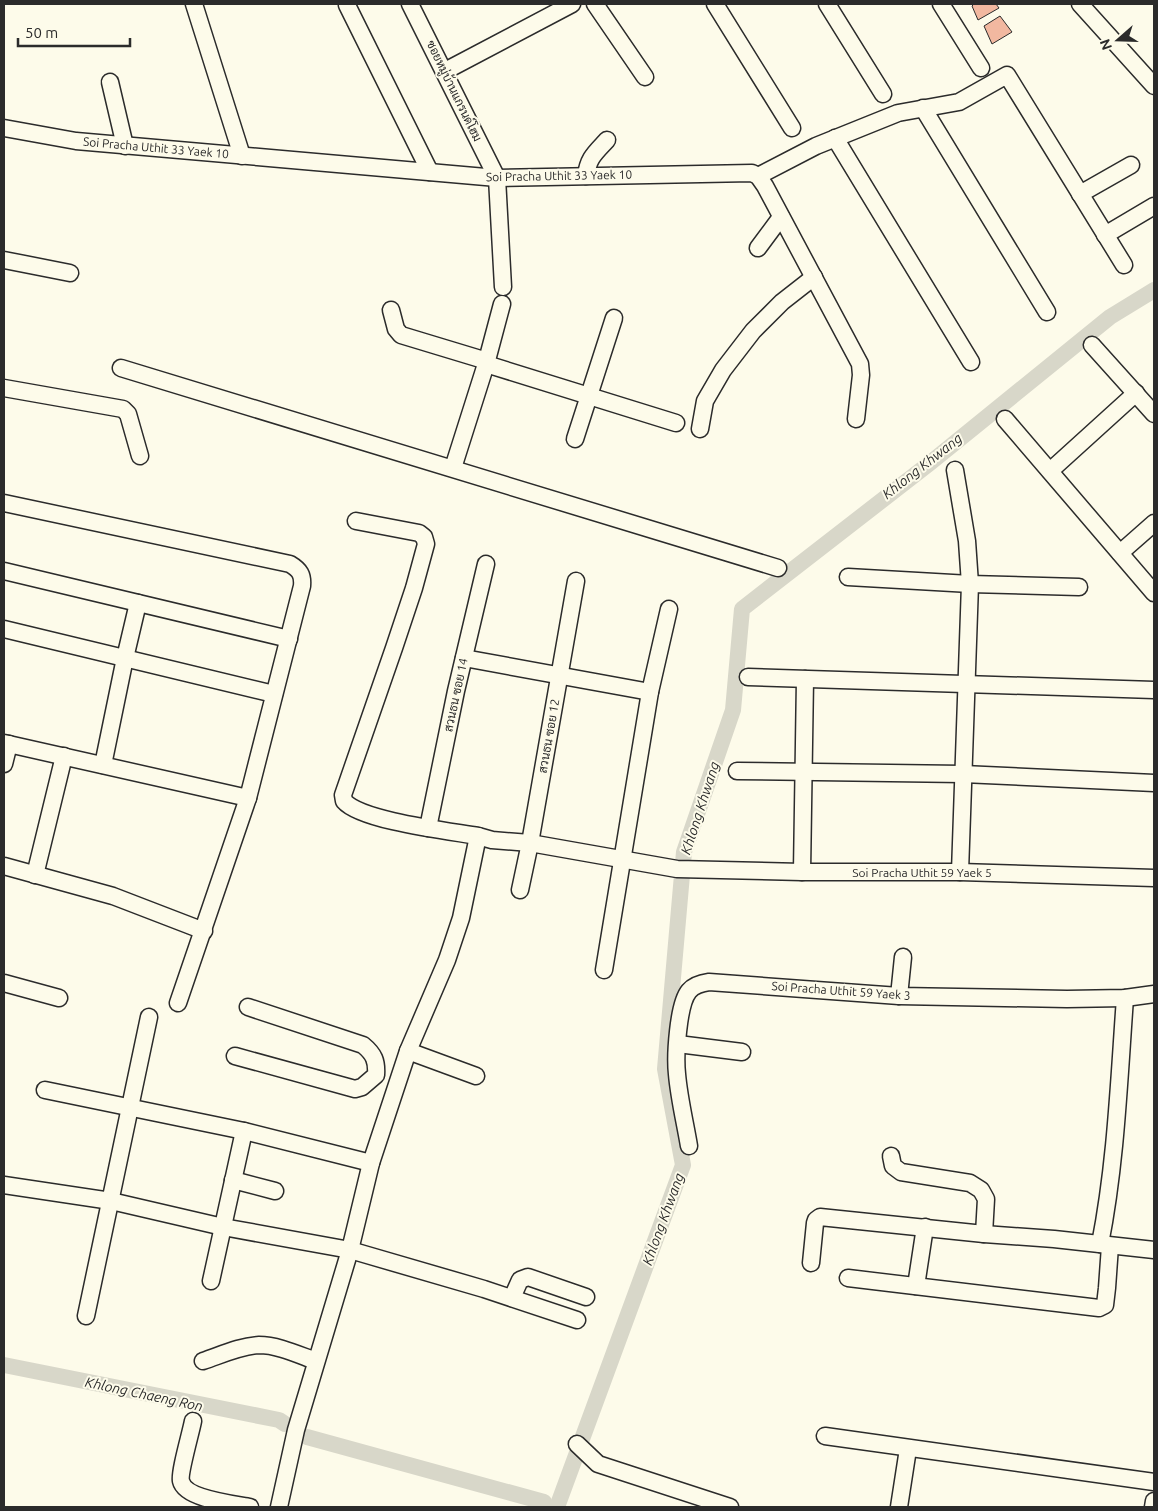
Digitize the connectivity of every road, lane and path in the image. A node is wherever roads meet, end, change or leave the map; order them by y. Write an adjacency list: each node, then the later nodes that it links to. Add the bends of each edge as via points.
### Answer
1 (194, 4): 22 (street)
2 (410, 4): 11 (street, ซอยหมู่บ้านแกรนด์โฮม)
3 (572, 4): 11 (street)
4 (595, 4): 12 (street)
5 (715, 4): 18 (street)
6 (826, 4): 15 (street)
7 (941, 4): 10 (street)
8 (1080, 4): 14 (street)
9 (346, 5): 24 (street)
10 (980, 68)
11 (444, 71): 27 (street, ซอยหมู่บ้านแกรนด์โฮม)
12 (645, 76)
13 (110, 82): 21 (street)
14 (1153, 83)
15 (883, 94)
16 (923, 108): 19 (street, via 898,113); 28 (street, via 959,102 1007,75); 40 (street)
17 (4, 128): 21 (street, Soi Pracha Uthit 33 Yaek 10)
18 (792, 128)
19 (835, 138): 26 (street); 43 (street)
20 (607, 140): 25 (street, via 592,155)
21 (125, 146): 22 (street, Soi Pracha Uthit 33 Yaek 10)
22 (242, 156): 24 (street, Soi Pracha Uthit 33 Yaek 10)
23 (1132, 165): 28 (street)
24 (430, 172): 27 (street, Soi Pracha Uthit 33 Yaek 10)
25 (586, 176): 26 (street, Soi Pracha Uthit 33 Yaek 10, via 742,172); 27 (street, Soi Pracha Uthit 33 Yaek 10)
26 (758, 176): 30 (street)
27 (497, 178): 37 (street)
28 (1080, 194): 31 (street)
29 (1154, 206): 31 (street)
30 (781, 217): 32 (street); 36 (street)
31 (1106, 235): 34 (street)
32 (758, 248)
33 (4, 260): 35 (street)
34 (1124, 265)
35 (70, 273)
36 (814, 277): 50 (street, via 860,364 862,375); 53 (street, via 754,330 722,370 705,401)
37 (504, 287)
38 (502, 304): 44 (street)
39 (391, 310): 44 (street, via 401,335)
40 (1047, 312)
41 (614, 318): 48 (street)
42 (1092, 345): 47 (street)
43 (971, 362)
44 (486, 363): 48 (street); 56 (street)
45 (120, 368): 56 (street)
46 (4, 388): 55 (street, via 123,409 128,414)
47 (1136, 393): 49 (street); 58 (street)
48 (588, 396): 52 (street); 54 (street)
49 (1154, 414)
50 (856, 419)
51 (1005, 419): 58 (street)
52 (676, 423)
53 (700, 429)
54 (575, 440)
55 (140, 456)
56 (452, 468): 64 (street)
57 (955, 470): 68 (street, via 967,541)
58 (1050, 471): 62 (street)
59 (4, 503): 74 (street, via 290,564 303,578)
60 (356, 521): 93 (street, Soi Pracha Uthit 59 Yaek 5, via 419,534 426,544 343,799 353,809)
61 (1154, 523): 62 (street)
62 (1120, 553): 70 (street)
63 (486, 564): 76 (street, สวนธน ซอย 14)
64 (778, 568)
65 (4, 571): 71 (street)
66 (848, 577): 68 (street)
67 (576, 582): 77 (street, สวนธน ซอย 12)
68 (970, 584): 69 (street); 80 (street)
69 (1079, 587)
70 (1154, 593)
71 (138, 603): 74 (street); 75 (street)
72 (669, 609): 82 (street)
73 (4, 629): 75 (street)
74 (289, 639): 83 (street)
75 (125, 658): 83 (street); 87 (street)
76 (464, 658): 77 (street); 93 (street, สวนธน ซอย 14)
77 (560, 674): 82 (street); 95 (street, สวนธน ซอย 12)
78 (748, 678): 79 (street)
79 (805, 679): 80 (street); 89 (street)
80 (967, 684): 81 (street); 90 (street)
81 (1154, 690)
82 (650, 692): 96 (street)
83 (274, 694): 92 (street)
84 (6, 744): 85 (street); 86 (street)
85 (64, 756): 87 (street); 100 (street)
86 (4, 764)
87 (103, 765): 92 (street)
88 (737, 771): 89 (street)
89 (804, 772): 90 (street); 98 (street)
90 (963, 774): 91 (street); 99 (street)
91 (1154, 783)
92 (248, 798): 103 (street)
93 (428, 828): 94 (street, Soi Pracha Uthit 59 Yaek 5)
94 (478, 836): 95 (street, Soi Pracha Uthit 59 Yaek 5); 115 (street, via 461,918 450,952)
95 (530, 843): 96 (street, Soi Pracha Uthit 59 Yaek 5); 102 (street, สวนธน ซอย 12)
96 (623, 860): 98 (street, Soi Pracha Uthit 59 Yaek 5, via 683,870); 105 (street)
97 (4, 866): 100 (street)
98 (802, 872): 99 (street, Soi Pracha Uthit 59 Yaek 5)
99 (960, 872): 101 (street, Soi Pracha Uthit 59 Yaek 5)
100 (35, 874): 103 (street, via 113,896)
101 (1154, 878)
102 (520, 890)
103 (204, 931): 111 (street)
104 (903, 957): 108 (street)
105 (604, 970)
106 (4, 983): 109 (street)
107 (1154, 994): 110 (street, Soi Pracha Uthit 59 Yaek 3)
108 (899, 996): 110 (street, Soi Pracha Uthit 59 Yaek 3); 114 (street, Soi Pracha Uthit 59 Yaek 3, via 701,983 688,992 681,1010)
109 (59, 998)
110 (1125, 998): 134 (street)
111 (178, 1003)
112 (248, 1006): 118 (street, via 364,1045 374,1056)
113 (149, 1017): 122 (street)
114 (678, 1044): 116 (street); 124 (street, Soi Pracha Uthit 59 Yaek 3, via 677,1074)
115 (408, 1051): 119 (street); 120 (street)
116 (742, 1052)
117 (235, 1056): 118 (street, via 355,1089)
118 (376, 1075): 120 (street)
119 (476, 1076)
120 (397, 1084): 126 (street)
121 (45, 1090): 122 (street)
122 (130, 1108): 123 (street); 130 (street)
123 (244, 1131): 126 (street); 127 (street)
124 (689, 1146)
125 (891, 1156): 133 (street, via 893,1166 901,1172 970,1183 981,1190 986,1199)
126 (371, 1163): 135 (street)
127 (234, 1180): 129 (street); 131 (street)
128 (4, 1185): 130 (street)
129 (276, 1191)
130 (110, 1201): 131 (street); 143 (street)
131 (223, 1227): 135 (street); 139 (street)
132 (925, 1227): 133 (street); 137 (street, via 820,1216 815,1223); 140 (street)
133 (984, 1234): 134 (street)
134 (1105, 1245): 136 (street); 140 (street, via 1108,1288 1104,1305 1098,1308)
135 (350, 1250): 142 (street); 146 (street)
136 (1154, 1250)
137 (811, 1263)
138 (848, 1278): 140 (street)
139 (211, 1282)
140 (916, 1286)
141 (586, 1297): 142 (street, via 528,1277 520,1280)
142 (512, 1298): 144 (street)
143 (86, 1316)
144 (576, 1320)
145 (203, 1361): 146 (street, via 260,1345)
146 (316, 1361): 154 (street)
147 (193, 1421): 153 (street, via 180,1480 184,1489 194,1495)
148 (825, 1436): 150 (street)
149 (579, 1446): 155 (street, via 598,1464)
150 (908, 1449): 151 (street); 156 (street)
151 (1154, 1482)
152 (1154, 1501): 157 (street)
153 (250, 1507)
154 (279, 1507)
155 (730, 1507)
156 (899, 1507)
157 (1153, 1507)

